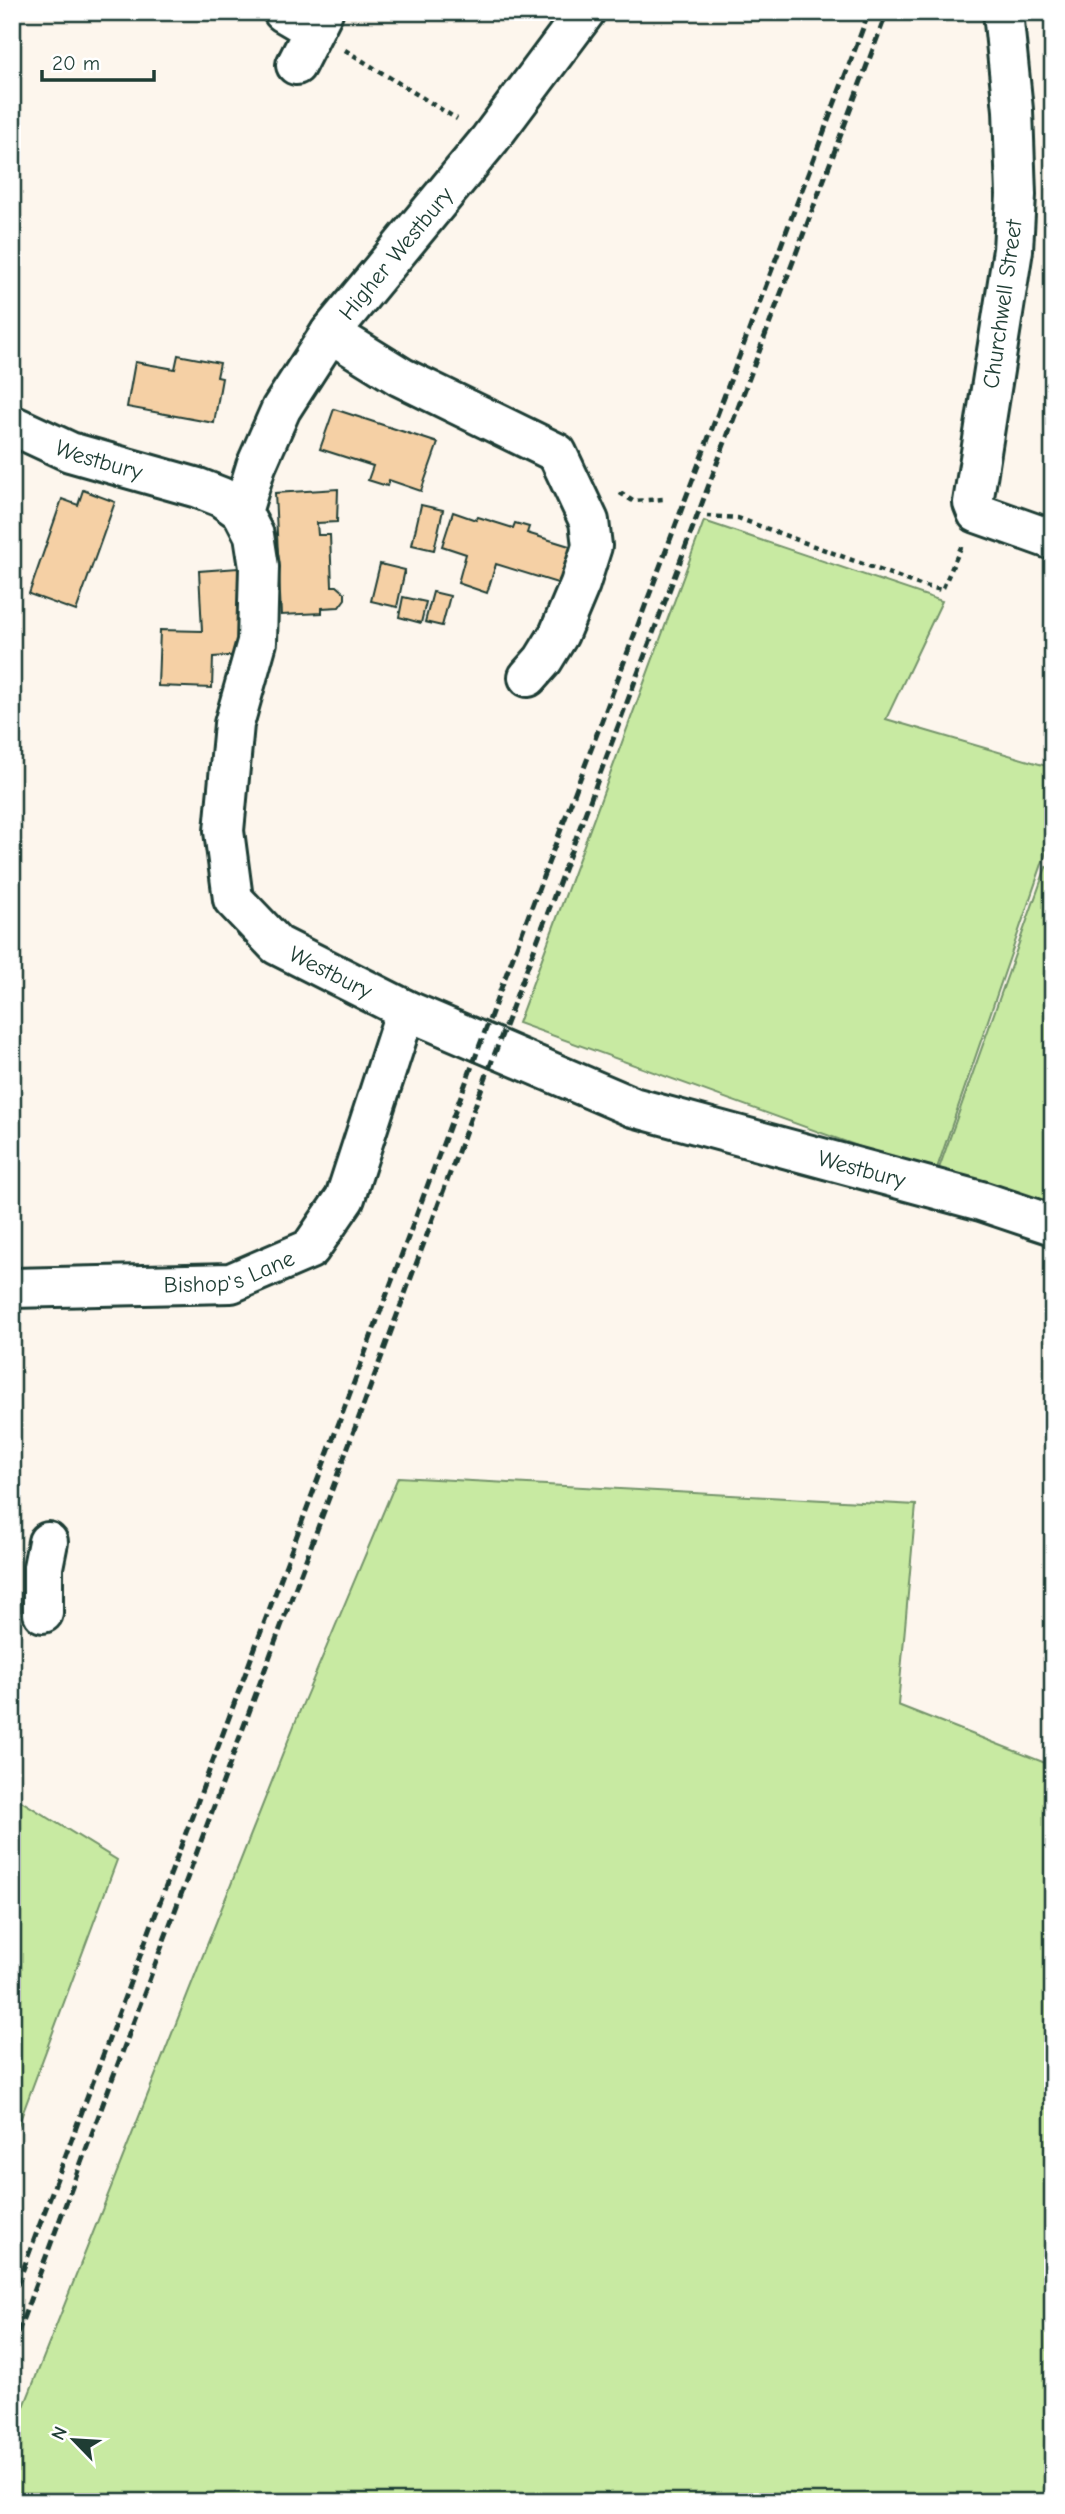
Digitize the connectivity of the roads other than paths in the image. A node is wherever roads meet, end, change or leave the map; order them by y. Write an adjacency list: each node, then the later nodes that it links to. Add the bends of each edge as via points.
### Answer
1 (585, 12): 5 (street, Higher Westbury, via 490,139)
2 (1003, 12): 8 (street, Churchwell Street, via 1013,110 1013,250 973,503 977,513)
3 (306, 18): 4 (street)
4 (296, 65)
5 (330, 333): 7 (street, Higher Westbury, via 281,409 256,466); 9 (street, via 401,377 557,453 589,521 592,546 559,634)
6 (12, 425): 7 (street, Westbury, via 70,452 198,488)
7 (243, 512): 10 (street, Westbury, via 254,535 259,567 257,642 234,724 224,831 233,899 277,945)
8 (1053, 540)
9 (528, 677)
10 (406, 1010): 11 (street, Westbury, via 633,1107 981,1201); 12 (street, Bishop's Lane, via 345,1198 310,1249 231,1283)
11 (1053, 1225)
12 (12, 1288)
13 (35, 1559): 14 (street)
14 (43, 1613)

